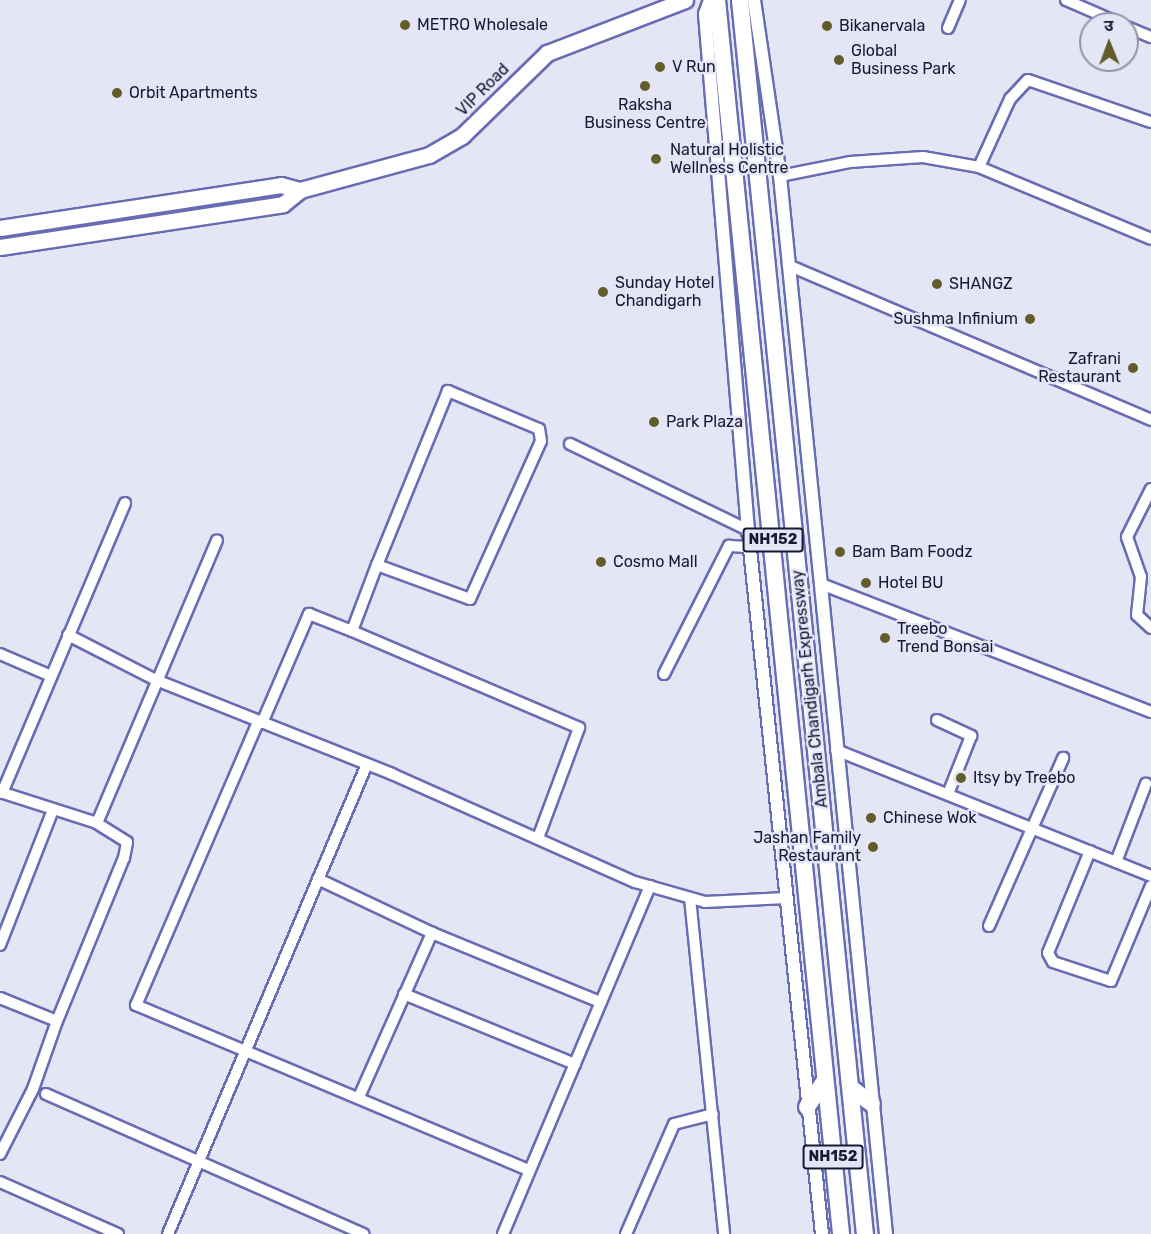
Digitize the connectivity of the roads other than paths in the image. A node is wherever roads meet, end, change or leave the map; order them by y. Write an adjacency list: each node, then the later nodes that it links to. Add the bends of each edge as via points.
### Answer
1 (685, 0): 13 (main road, VIP Road, via 547,53 462,136 429,155)
2 (710, 0): 22 (street, via 705,14)
3 (717, 0): 64 (highway, Ambala Chandigarh Expressway / NH152)
4 (740, 0): 65 (highway, Ambala Chandigarh Expressway / NH152)
5 (754, 0): 12 (street)
6 (960, 0): 9 (street)
7 (1066, 0): 8 (street)
8 (1094, 12)
9 (948, 28)
10 (1151, 122): 11 (street, via 1028,80 1010,99)
11 (979, 167): 12 (street, via 923,157 850,162); 15 (street)
12 (780, 176): 17 (street)
13 (300, 190): 14 (main road, via 281,185); 16 (main road, via 283,204)
14 (0, 228)
15 (1151, 239)
16 (0, 247)
17 (788, 265): 18 (street); 26 (street)
18 (1151, 420)
19 (570, 444): 22 (street)
20 (1151, 489): 27 (street, via 1127,537 1141,578 1137,615)
21 (124, 503): 29 (street)
22 (748, 530): 24 (street)
23 (217, 540): 33 (street)
24 (751, 547): 31 (street, via 729,546); 54 (street)
25 (377, 565): 25 (street, via 470,599 542,441 539,429 448,391); 28 (street)
26 (821, 584): 34 (street); 37 (street)
27 (1151, 628)
28 (352, 631): 36 (street, via 309,614); 46 (street, via 579,728)
29 (68, 635): 32 (street); 33 (street)
30 (0, 654): 32 (street)
31 (664, 674)
32 (51, 676): 41 (street)
33 (156, 680): 36 (street); 44 (street)
34 (1151, 712)
35 (937, 720): 42 (street, via 971,736)
36 (260, 723): 39 (street); 62 (street, via 136,1005)
37 (836, 750): 42 (street); 68 (street)
38 (1063, 759): 45 (street)
39 (367, 764): 46 (street); 50 (street)
40 (1146, 784): 48 (street)
41 (1, 792): 43 (street)
42 (948, 794): 45 (street)
43 (53, 810): 44 (street); 57 (street)
44 (98, 823): 61 (street, via 127,842)
45 (1033, 828): 47 (street); 55 (street)
46 (538, 838): 51 (street)
47 (1090, 851): 48 (street); 52 (street, via 1048,953 1053,962 1111,981)
48 (1116, 862): 49 (street)
49 (1151, 876)
50 (318, 879): 56 (street); 62 (street)
51 (650, 886): 53 (street); 60 (street)
52 (1151, 886)
53 (690, 898): 54 (street, via 705,902); 70 (street)
54 (786, 898): 69 (street)
55 (989, 926)
56 (432, 933): 58 (street); 60 (street)
57 (0, 945)
58 (404, 994): 63 (street); 67 (street)
59 (0, 998): 61 (street)
60 (600, 1002): 63 (street)
61 (57, 1021): 71 (street, via 33,1089)
62 (249, 1051): 67 (street); 72 (street)
63 (575, 1064): 73 (street)
64 (825, 1080): 69 (highway); 82 (highway, Ambala Chandigarh Expressway / NH152)
65 (851, 1088): 68 (highway); 83 (highway, Ambala Chandigarh Expressway / NH152)
66 (46, 1094): 72 (street)
67 (359, 1096): 73 (street)
68 (872, 1104): 84 (street)
69 (807, 1107): 81 (street)
70 (713, 1114): 79 (street, via 674,1124); 80 (street)
71 (0, 1154)
72 (195, 1161): 76 (street); 77 (street)
73 (529, 1170): 78 (street)
74 (0, 1182): 75 (street)
75 (118, 1234)
76 (168, 1234)
77 (364, 1234)
78 (503, 1234)
79 (626, 1234)
80 (724, 1234)
81 (822, 1234)
82 (841, 1234)
83 (865, 1234)
84 (886, 1234)

